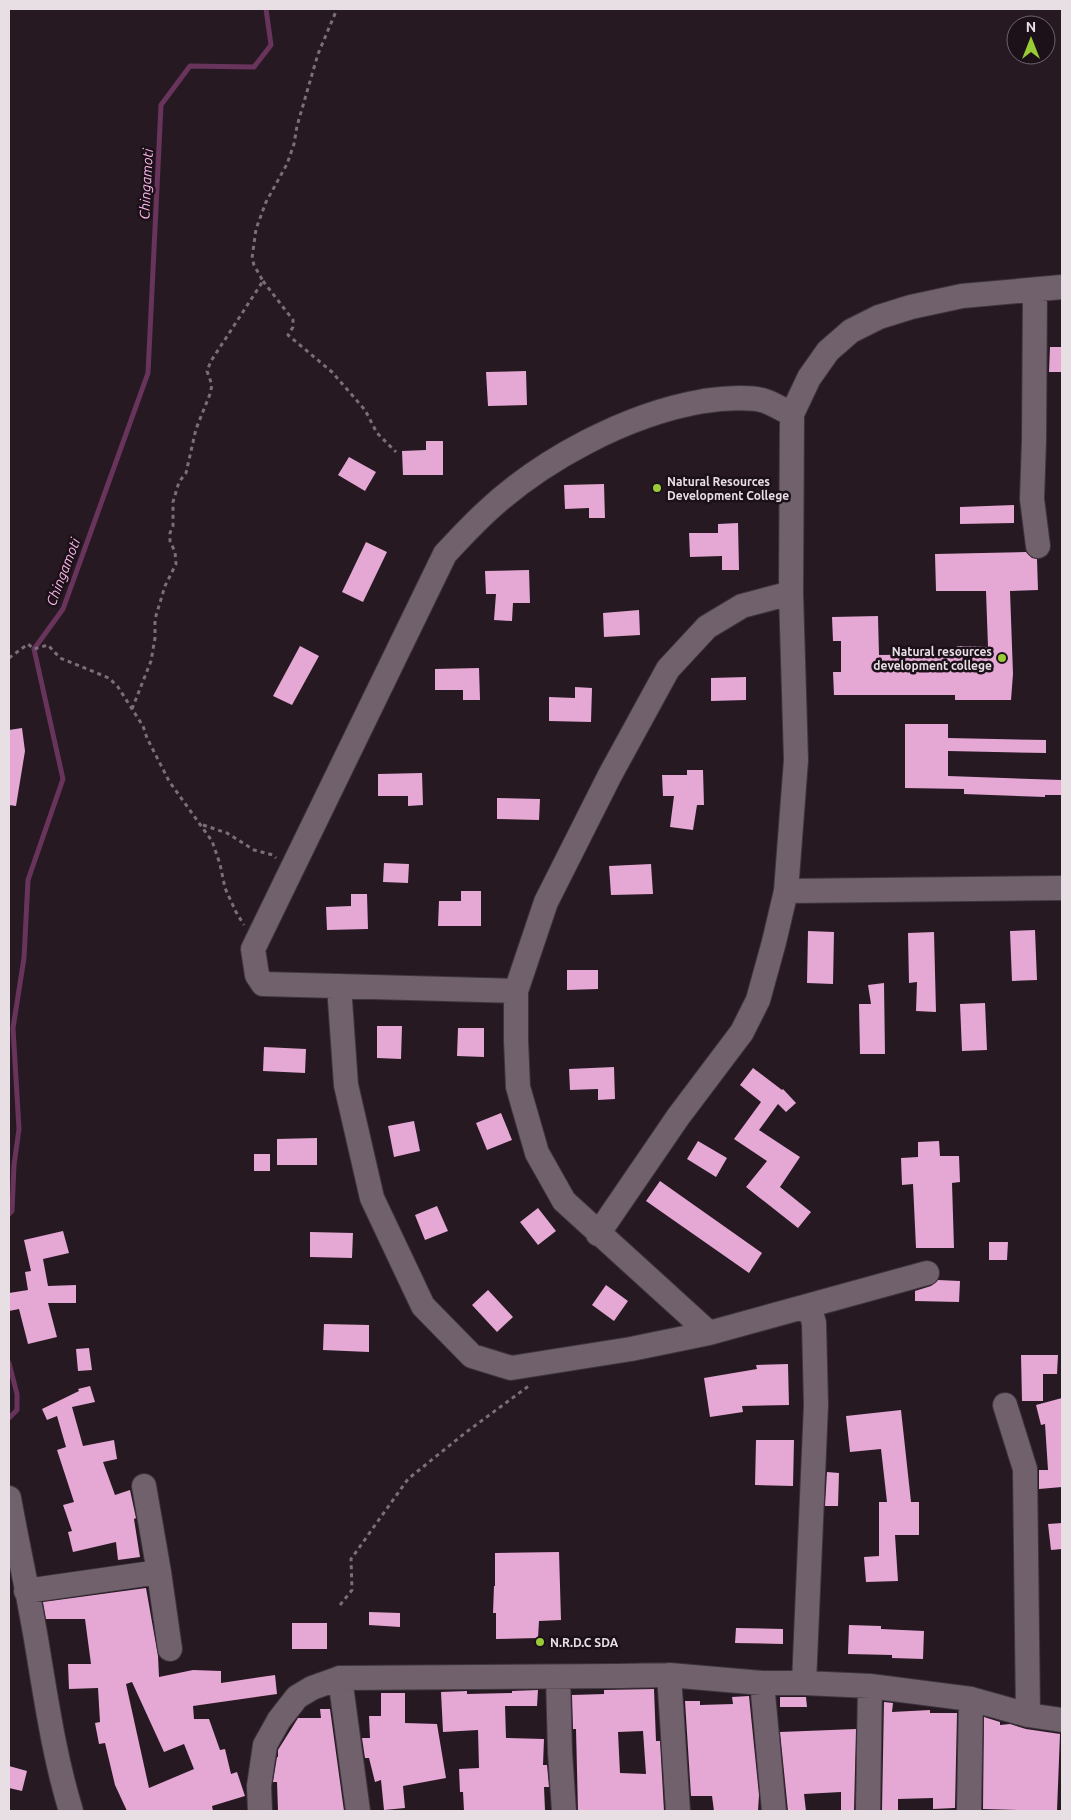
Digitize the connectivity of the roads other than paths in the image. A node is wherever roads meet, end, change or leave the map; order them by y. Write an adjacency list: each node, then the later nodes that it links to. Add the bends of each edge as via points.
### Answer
1 (1062, 286): 2 (street)
2 (1035, 290): 3 (street, via 962,296 911,307 879,317 851,331 828,351 808,378); 4 (street, via 1032,500)
3 (792, 414): 5 (street); 8 (street, via 763,400 721,398 642,417 578,446 524,482 485,513 445,554 253,949 257,974 263,984)
4 (1038, 546)
5 (791, 593): 7 (street, via 796,760); 9 (street, via 742,606 707,627 668,669 546,902)
6 (1062, 888): 7 (street)
7 (786, 891): 10 (street, via 758,1000 742,1032)
8 (339, 986): 9 (street); 13 (street, via 346,1085 372,1198 423,1306 472,1356 511,1368)
9 (516, 991): 10 (street, via 518,1087 537,1152 564,1201)
10 (598, 1234): 13 (street)
11 (927, 1273): 12 (street)
12 (808, 1306): 13 (street); 24 (street, via 814,1323 816,1405)
13 (708, 1333)
14 (1005, 1405): 27 (street, via 1025,1469)
15 (144, 1486): 17 (street)
16 (9, 1498): 18 (street)
17 (159, 1572): 18 (street); 19 (street)
18 (26, 1592): 29 (street, via 50,1728)
19 (170, 1649)
20 (669, 1674): 21 (street); 23 (street); 33 (street)
21 (558, 1677): 22 (street); 32 (street)
22 (340, 1678): 30 (street, via 297,1697 278,1720 265,1745 259,1786); 31 (street)
23 (762, 1683): 24 (street); 34 (street)
24 (804, 1683): 25 (street)
25 (870, 1686): 26 (street); 35 (street)
26 (971, 1699): 27 (street); 36 (street)
27 (1028, 1715): 28 (street)
28 (1062, 1720)
29 (71, 1811)
30 (260, 1811)
31 (358, 1811)
32 (564, 1811)
33 (678, 1811)
34 (774, 1811)
35 (868, 1811)
36 (969, 1811)

